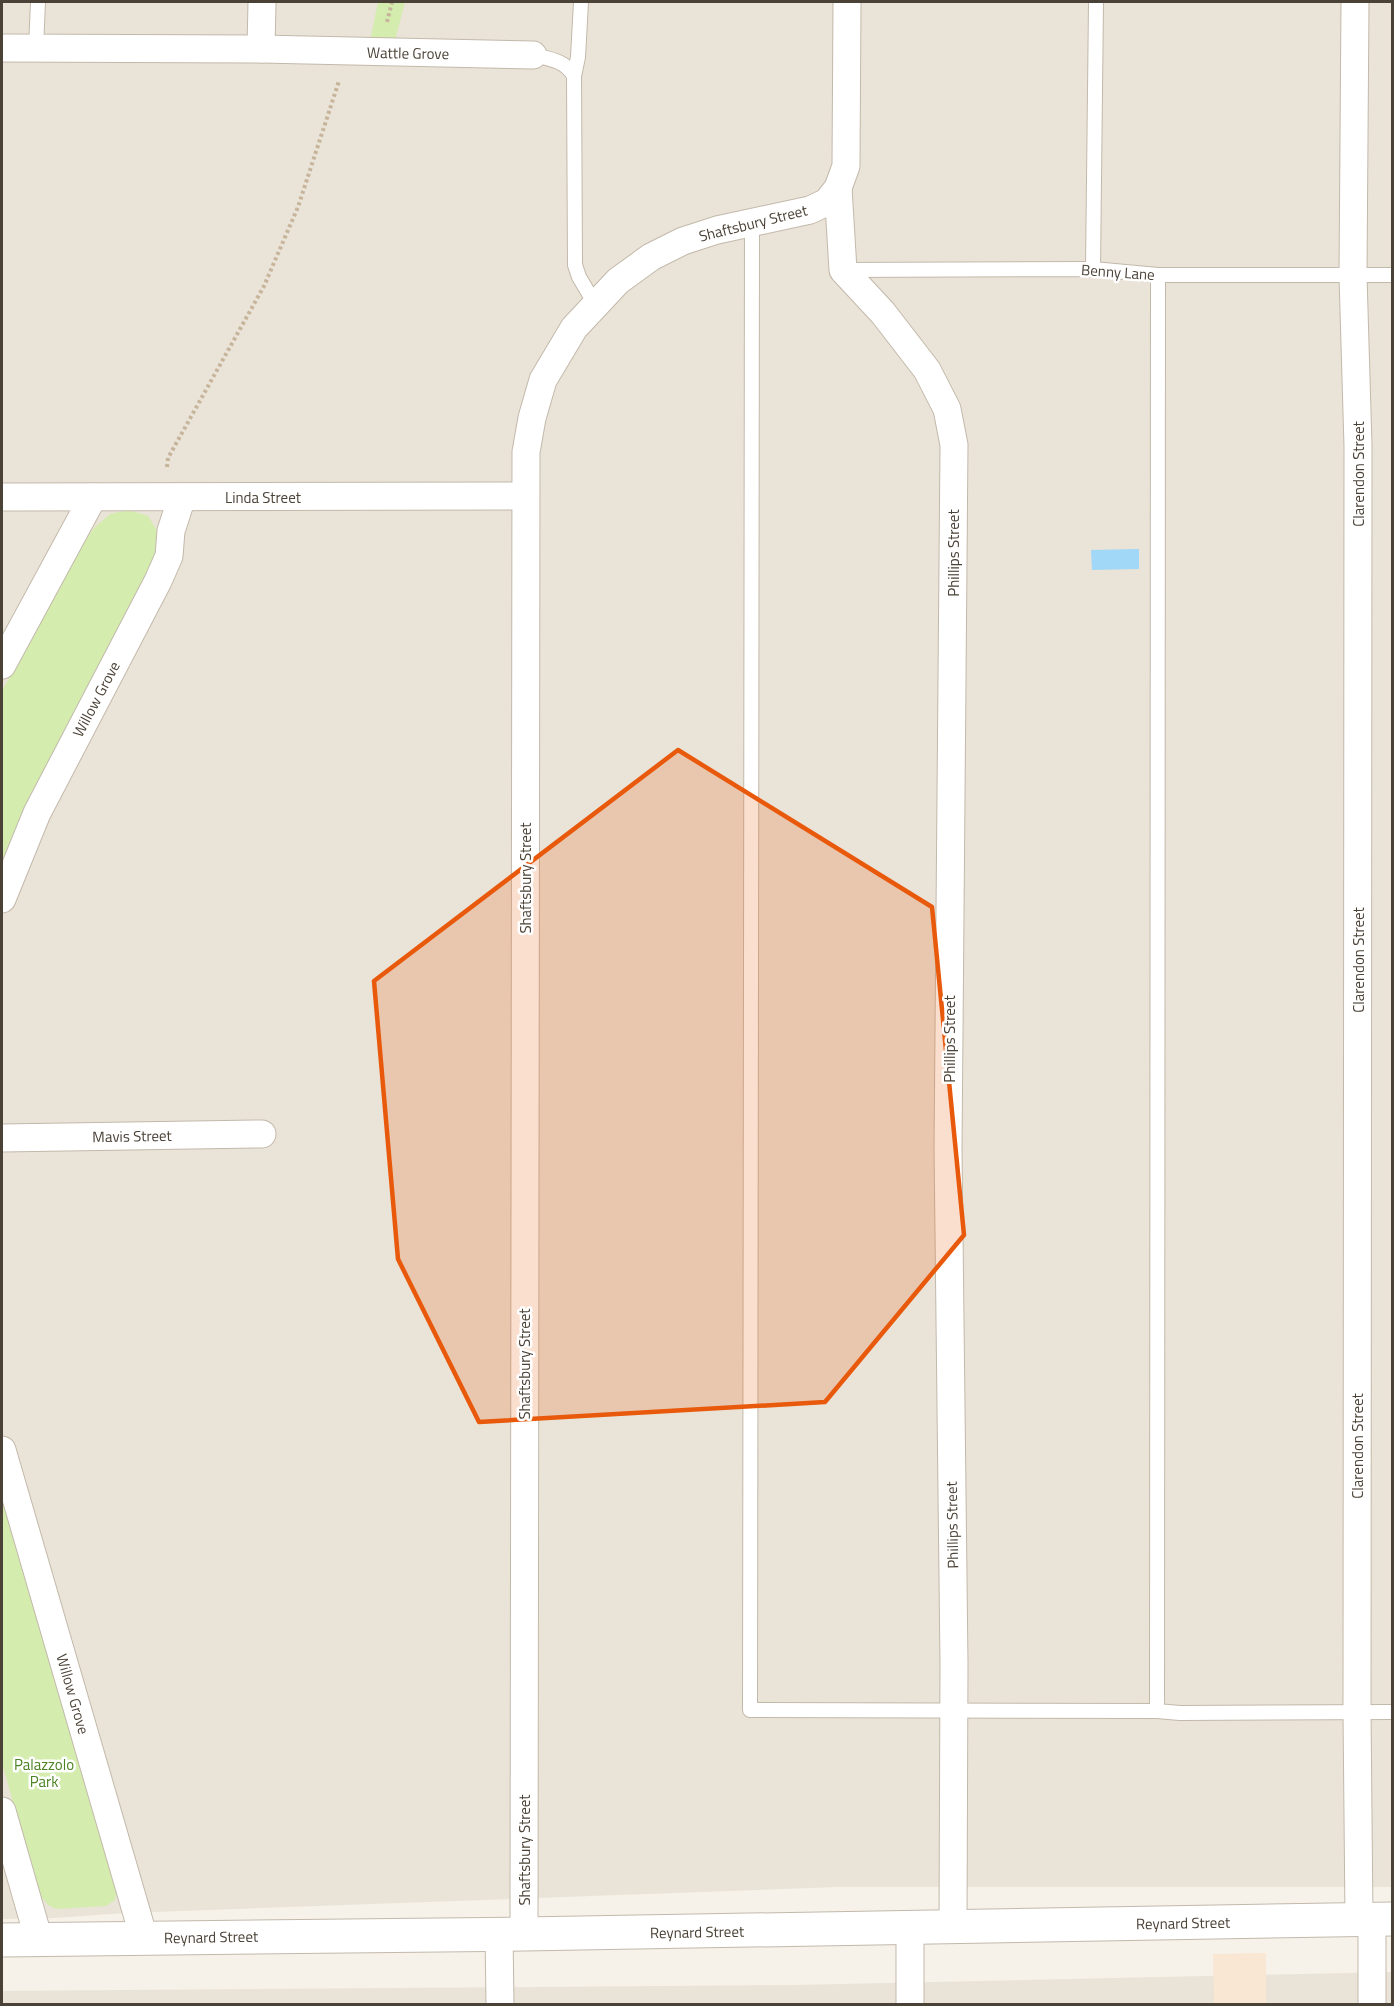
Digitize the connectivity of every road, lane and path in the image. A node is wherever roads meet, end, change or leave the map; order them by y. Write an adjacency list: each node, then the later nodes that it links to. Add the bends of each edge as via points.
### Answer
1 (38, 2): 8 (lane)
2 (262, 2): 9 (street)
3 (580, 2): 12 (lane, via 579,57)
4 (847, 2): 13 (street, via 846,166)
5 (1096, 2): 15 (lane)
6 (1355, 2): 19 (street, Clarendon Street)
7 (2, 48): 8 (street, Wattle Grove)
8 (36, 48): 9 (street, Wattle Grove)
9 (261, 49): 10 (street, Wattle Grove)
10 (347, 52): 11 (street, Wattle Grove); 24 (path, via 298,207 264,286 168,458)
11 (533, 55): 12 (lane, Wattle Grove, via 557,60)
12 (574, 76): 20 (lane, via 574,265)
13 (838, 188): 14 (street, Shaftsbury Street, via 826,202 810,210); 16 (street)
14 (752, 223): 20 (street, Shaftsbury Street, via 683,241 651,257); 31 (lane, via 750,1710)
15 (1093, 269): 16 (lane, Benny Lane); 17 (lane, Benny Lane)
16 (843, 270): 31 (street, Phillips Street, via 927,370 947,409 954,445 948,1148)
17 (1158, 275): 19 (lane, Benny Lane); 30 (lane)
18 (1392, 275): 19 (lane, Benny Lane)
19 (1353, 276): 32 (street, Clarendon Street, via 1358,446)
20 (595, 304): 21 (street, Shaftsbury Street, via 574,328 543,380 526,452)
21 (524, 496): 24 (street, Linda Street); 38 (street, Shaftsbury Street)
22 (2, 497): 23 (street, Linda Street)
23 (93, 497): 24 (street, Linda Street); 25 (street)
24 (172, 498): 26 (street, Willow Grove, via 169,556 38,813)
25 (2, 665)
26 (2, 898)
27 (262, 1134): 28 (street, Mavis Street)
28 (2, 1138)
29 (2, 1450): 39 (street, Willow Grove)
30 (1157, 1711): 31 (lane); 32 (lane)
31 (954, 1712): 36 (street, Phillips Street)
32 (1357, 1712): 33 (lane); 35 (street, Clarendon Street)
33 (1392, 1712)
34 (2, 1811): 41 (street)
35 (1374, 1919): 36 (street, Reynard Street); 44 (street, Clarendon Street)
36 (953, 1927): 37 (street, Reynard Street)
37 (910, 1928): 38 (street, Reynard Street); 43 (street)
38 (512, 1934): 39 (street, Reynard Street); 42 (street, Shaftsbury Street)
39 (144, 1938): 41 (street, Reynard Street)
40 (2, 1940): 41 (street, Reynard Street)
41 (39, 1940)
42 (500, 2004)
43 (910, 2004)
44 (1372, 2004)

